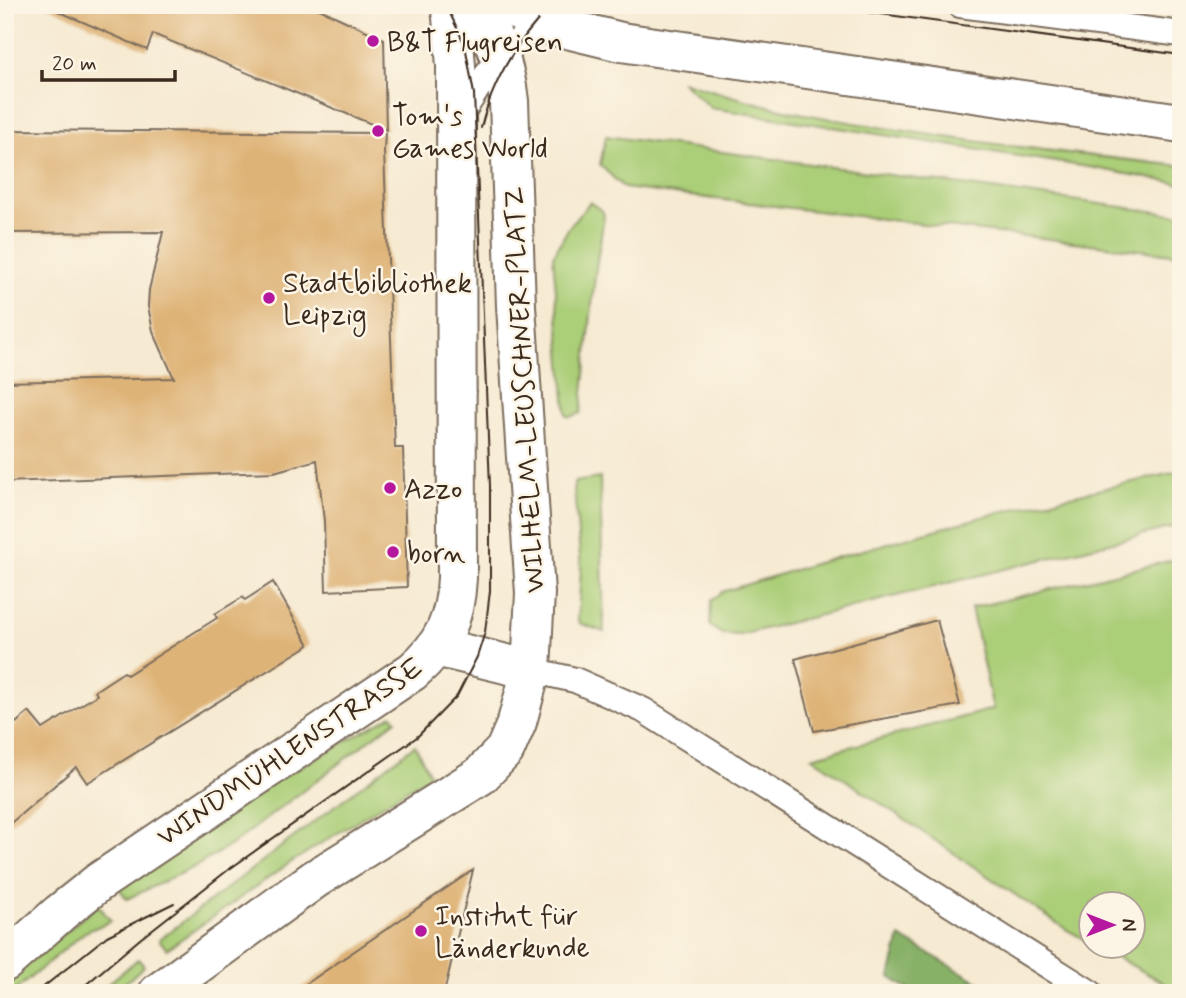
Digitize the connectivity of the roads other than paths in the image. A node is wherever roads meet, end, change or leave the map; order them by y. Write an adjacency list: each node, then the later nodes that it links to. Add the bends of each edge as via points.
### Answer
1 (451, 5): 9 (street, WILHELM-LEUSCHNER-PLATZ)
2 (477, 5): 7 (street, WILHELM-LEUSCHNER-PLATZ)
3 (503, 5): 5 (street)
4 (960, 5): 6 (lane)
5 (547, 13): 7 (lane); 8 (street, via 591,37)
6 (1181, 34)
7 (501, 56): 9 (lane); 12 (street, WILHELM-LEUSCHNER-PLATZ, via 509,102 516,306 534,555)
8 (1181, 123)
9 (456, 124): 10 (street, WILHELM-LEUSCHNER-PLATZ)
10 (457, 479): 11 (street, WINDMÜHLENSTRASSE, via 456,597)
11 (436, 648): 12 (street); 13 (street, WINDMÜHLENSTRASSE, via 413,671 99,882)
12 (531, 670): 14 (street, WILHELM-LEUSCHNER-PLATZ, via 512,736 480,776 315,879); 15 (lane, via 575,680 643,710)
13 (5, 962)
14 (158, 993)
15 (1091, 993)

